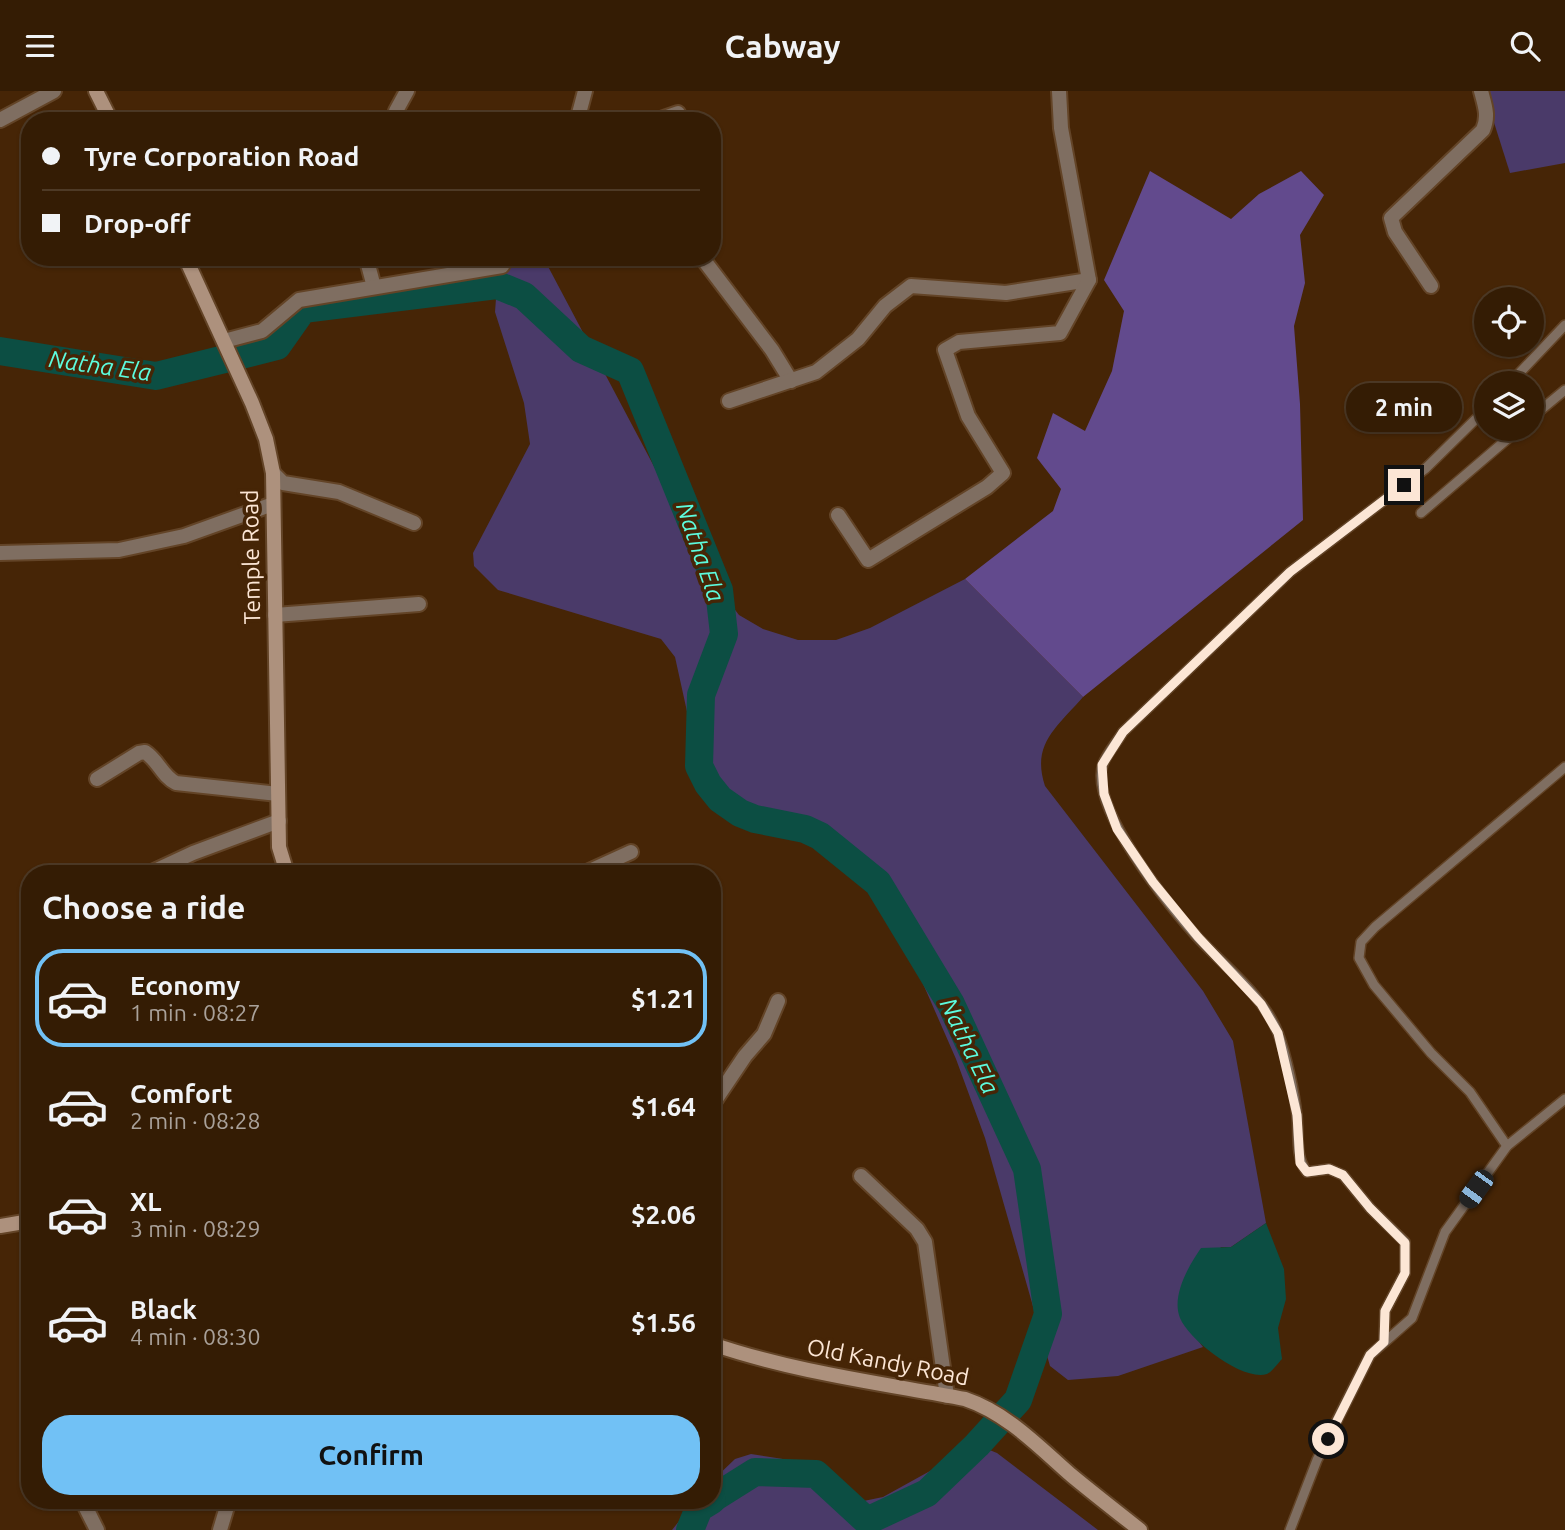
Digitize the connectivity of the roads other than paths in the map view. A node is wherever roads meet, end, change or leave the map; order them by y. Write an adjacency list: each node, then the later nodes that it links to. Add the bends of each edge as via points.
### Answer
1 (54, 91): 10 (street)
2 (96, 91): 8 (street)
3 (407, 91): 7 (street)
4 (584, 91): 9 (street)
5 (1059, 91): 15 (street, via 1061,128)
6 (1481, 91): 16 (street, via 1487,112 1482,130 1391,218 1395,232)
7 (396, 111)
8 (106, 112)
9 (579, 112)
10 (0, 120)
11 (189, 266): 19 (street, Temple Road)
12 (368, 266): 17 (street)
13 (502, 266): 17 (street)
14 (708, 266): 21 (street)
15 (1089, 280): 21 (street, via 1006,293 911,286 885,306 858,339 816,372); 30 (street, via 1060,333 959,342 945,350 968,416 1003,473 987,488 868,560)
16 (1431, 286)
17 (374, 287): 19 (street, via 299,300 262,331)
18 (1565, 325): 20 (lane)
19 (224, 341): 27 (street, Temple Road, via 266,439)
20 (1521, 371)
21 (791, 381): 23 (street)
22 (1565, 390): 24 (lane)
23 (729, 401)
24 (1544, 407)
25 (1474, 421): 50 (lane, via 1425,469 1290,572 1123,732 1102,765 1104,794 1117,829 1198,937 1261,1004 1278,1033 1297,1115 1300,1163 1307,1172 1329,1169 1343,1175 1405,1243 1405,1273 1385,1311)
26 (1505, 441): 29 (lane)
27 (273, 473): 28 (street, Temple Road); 31 (street, via 284,483 339,492)
28 (273, 504): 32 (street, via 184,536 119,550); 34 (street, Temple Road)
29 (1421, 513)
30 (838, 515)
31 (414, 523)
32 (0, 553)
33 (419, 604): 34 (street)
34 (275, 615): 37 (street, Temple Road)
35 (1565, 767): 46 (lane, via 1361,942 1359,958 1374,985 1470,1092)
36 (97, 779): 37 (street, via 145,752 176,783)
37 (278, 794): 38 (street, Temple Road)
38 (279, 821): 40 (street); 41 (street, Temple Road)
39 (631, 852): 42 (street)
40 (167, 865)
41 (285, 865)
42 (603, 865)
43 (778, 1001): 44 (street, via 764,1034)
44 (721, 1092)
45 (1565, 1099): 46 (lane)
46 (1507, 1146): 50 (lane, via 1445,1232 1412,1318)
47 (861, 1176): 52 (street, via 925,1242)
48 (21, 1222): 49 (street)
49 (0, 1226)
50 (1384, 1342): 58 (lane, via 1370,1355 1317,1460)
51 (721, 1347): 52 (street, Old Kandy Road, via 797,1368)
52 (947, 1396): 57 (street, Old Kandy Road, via 984,1405)
53 (86, 1509): 55 (street)
54 (226, 1509): 56 (street)
55 (97, 1530)
56 (220, 1530)
57 (1140, 1530)
58 (1290, 1530)

